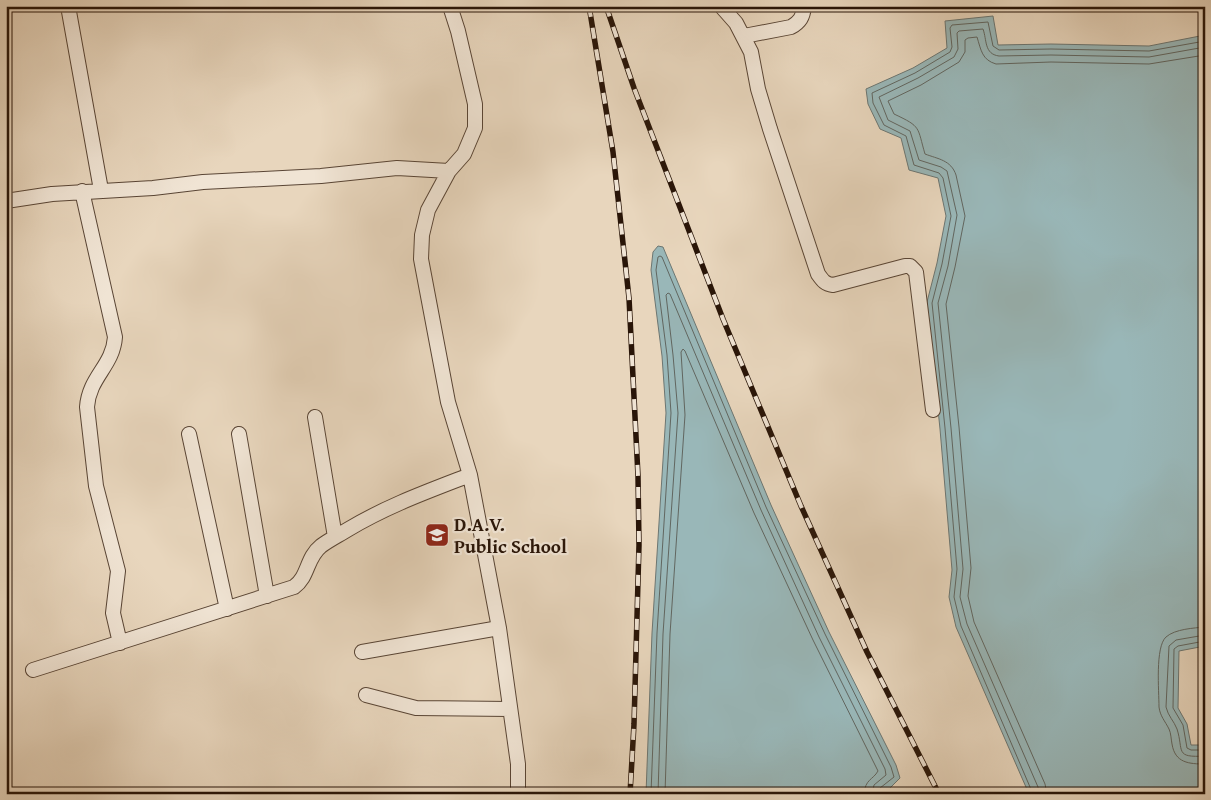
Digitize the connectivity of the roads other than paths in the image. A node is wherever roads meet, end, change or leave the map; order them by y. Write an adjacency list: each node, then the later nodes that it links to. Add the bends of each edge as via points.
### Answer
1 (68, 6): 7 (street)
2 (450, 6): 6 (street, via 475,104 476,128 464,154)
3 (721, 6): 5 (street)
4 (804, 6): 5 (street, via 798,24 791,28)
5 (744, 36): 10 (street, via 770,129 823,281 833,285 905,266 916,272)
6 (449, 172): 7 (street, via 397,168); 14 (street, via 428,210 422,235 422,259 448,402)
7 (101, 190): 8 (street)
8 (82, 191): 9 (street); 19 (street, via 115,337 110,358 92,385 87,407 96,486 118,571 113,613)
9 (6, 201)
10 (933, 410)
11 (315, 417): 15 (street)
12 (189, 434): 17 (street)
13 (239, 434): 16 (street)
14 (470, 475): 15 (street, via 401,501); 18 (street)
15 (335, 537): 16 (street, via 312,554 301,582)
16 (268, 596): 17 (street)
17 (227, 609): 19 (street)
18 (499, 628): 20 (street); 23 (street)
19 (120, 643): 21 (street)
20 (362, 652)
21 (32, 670)
22 (366, 695): 23 (street, via 416,708)
23 (510, 709): 24 (street, via 518,764)
24 (518, 794)

